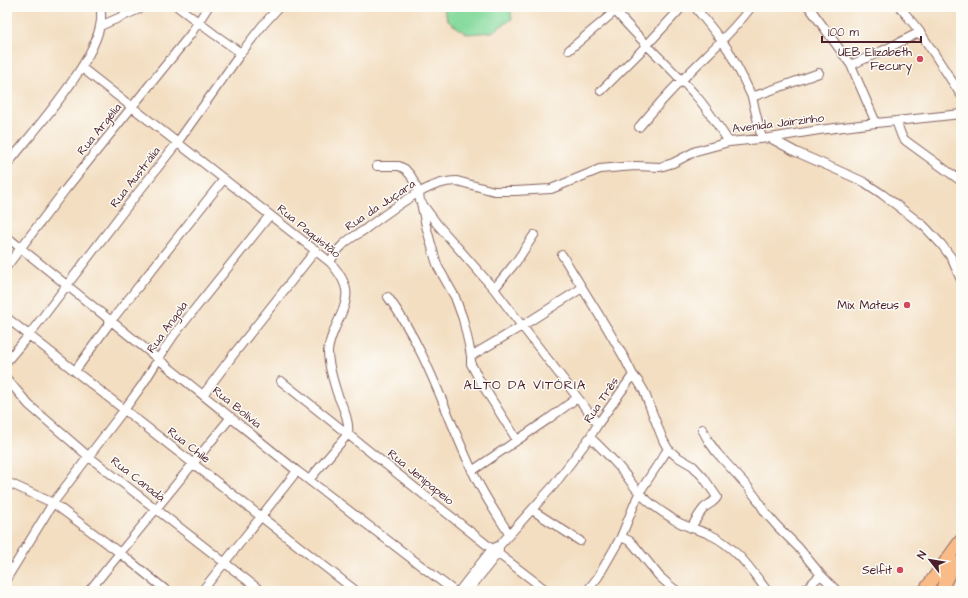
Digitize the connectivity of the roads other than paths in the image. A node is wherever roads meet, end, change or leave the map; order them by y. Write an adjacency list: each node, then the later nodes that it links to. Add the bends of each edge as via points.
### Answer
1 (100, 7): 13 (street)
2 (144, 7): 13 (street)
3 (178, 7): 12 (street)
4 (208, 7): 12 (street, Rua Argélia)
5 (279, 7): 18 (street, Rua Austrália)
6 (682, 7): 16 (street)
7 (694, 7): 15 (street)
8 (751, 7): 15 (street)
9 (809, 7): 19 (street)
10 (900, 7): 14 (street)
11 (616, 8): 16 (street, Avenida Jairzinho); 17 (street)
12 (198, 23): 18 (street); 26 (street, Rua Argélia)
13 (100, 26): 20 (street, via 92,50)
14 (920, 32): 19 (street); 24 (street)
15 (722, 40): 22 (street); 25 (street)
16 (647, 45): 22 (street, Avenida Jairzinho); 23 (street)
17 (569, 50)
18 (241, 53): 33 (street, Rua Austrália)
19 (851, 65): 29 (street)
20 (82, 68): 26 (street, Rua Paquistão); 34 (street)
21 (819, 73): 25 (street)
22 (681, 80): 30 (street); 32 (street, Avenida Jairzinho, via 698,98)
23 (601, 91)
24 (961, 95)
25 (752, 97): 31 (street)
26 (132, 108): 33 (street, Rua Paquistão); 42 (street, Rua Argélia)
27 (961, 114): 28 (street, Avenida Jairzinho)
28 (896, 121): 29 (street, Avenida Jairzinho); 37 (street, via 906,141)
29 (876, 123): 31 (street, Avenida Jairzinho)
30 (639, 126)
31 (766, 138): 32 (street, Avenida Jairzinho); 47 (street, via 864,182 882,194 924,226 941,244)
32 (729, 142): 38 (street, Rua da Juçara, via 696,151 660,167 600,169 551,189 494,191 451,181 437,184)
33 (178, 143): 36 (street, Rua Paquistão); 48 (street, Rua Austrália)
34 (7, 165)
35 (377, 166): 38 (street, via 399,166 405,169)
36 (224, 180): 39 (street, Rua Paquistão); 53 (street)
37 (961, 181)
38 (420, 197): 45 (street, Rua da Juçara, via 401,202 345,242); 50 (street, via 443,231); 56 (street, via 435,258 455,297)
39 (270, 215): 43 (street, Rua Paquistão); 57 (street, Rua Angola, via 174,335)
40 (534, 235): 50 (street)
41 (7, 237): 42 (street, Rua Bolívia)
42 (20, 248): 46 (street, Rua Argélia); 48 (street, Rua Bolívia)
43 (316, 250): 45 (street, Rua Paquistão); 63 (street)
44 (562, 255): 49 (street, Rua Três)
45 (330, 262): 69 (street, Rua Paquistão, via 342,278 347,293 345,306 331,337 328,352 337,393 349,424)
46 (7, 266)
47 (961, 280)
48 (66, 285): 53 (street, Rua Bolívia); 55 (street, Rua Austrália)
49 (582, 288): 54 (street); 60 (street, Rua Três)
50 (494, 289): 54 (street)
51 (388, 297): 76 (street, via 411,333)
52 (7, 318): 55 (street, Rua Chile)
53 (111, 321): 57 (street, Rua Bolívia); 59 (street)
54 (522, 326): 56 (street); 64 (street)
55 (28, 335): 58 (street, Rua Austrália); 59 (street, Rua Chile)
56 (471, 356): 71 (street, via 474,370)
57 (158, 359): 63 (street, Rua Bolívia); 65 (street, Rua Angola)
58 (7, 361)
59 (75, 371): 65 (street, Rua Chile)
60 (633, 375): 67 (street, Rua Três); 72 (street, via 644,391)
61 (7, 379): 73 (street, Rua Canadá, via 29,405)
62 (282, 381): 69 (street, Rua Jenipapeio)
63 (203, 395): 66 (street, Rua Bolívia)
64 (577, 398): 67 (street); 71 (street)
65 (124, 410): 73 (street, Rua Angola); 74 (street, Rua Chile)
66 (230, 417): 74 (street); 75 (street, Rua Bolívia)
67 (598, 424): 70 (street, Rua Três)
68 (702, 429): 94 (street, via 717,453 748,487 765,512)
69 (348, 434): 77 (street); 89 (street, Rua Jenipapeio)
70 (590, 437): 79 (street); 82 (street, Rua Três)
71 (517, 440): 76 (street)
72 (668, 449): 79 (street); 84 (street, via 693,466 717,497 706,506)
73 (88, 456): 80 (street, Rua Angola); 81 (street, Rua Canadá)
74 (193, 463): 81 (street); 83 (street, Rua Chile)
75 (297, 471): 77 (street, Rua Bolívia); 83 (street)
76 (472, 471): 85 (street)
77 (309, 480): 101 (street, Rua Bolívia)
78 (7, 482): 80 (street)
79 (639, 492): 84 (street, via 671,518); 86 (street)
80 (53, 503): 90 (street); 95 (street, Rua Angola)
81 (157, 509): 90 (street); 92 (street, Rua Canadá)
82 (532, 510): 85 (street, Rua Três); 88 (street)
83 (261, 517): 92 (street); 100 (street, Rua Chile)
84 (691, 528): 107 (street, via 730,547)
85 (509, 534): 89 (street, Rua Três)
86 (621, 537): 105 (street); 106 (street, via 630,541 659,576)
87 (961, 540): 91 (highway)
88 (580, 541)
89 (495, 551): 102 (street); 103 (street); 104 (street, Rua Jenipapeio)
90 (120, 553): 96 (street); 97 (street)
91 (948, 559): 110 (highway); 111 (highway, via 954,562 954,566 944,582)
92 (224, 563): 98 (street); 99 (street, Rua Canadá)
93 (961, 565): 111 (highway)
94 (821, 575): 108 (street); 109 (street)
95 (7, 578)
96 (89, 591)
97 (167, 591)
98 (202, 591)
99 (261, 591)
100 (356, 591)
101 (454, 591)
102 (459, 591)
103 (468, 591)
104 (547, 591)
105 (588, 591)
106 (677, 591)
107 (767, 591)
108 (803, 591)
109 (837, 591)
110 (924, 591)
111 (942, 591)

